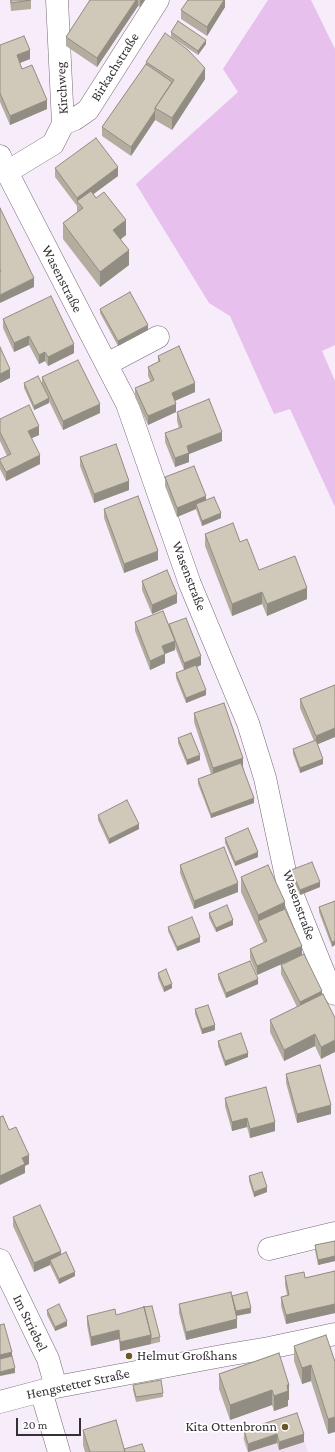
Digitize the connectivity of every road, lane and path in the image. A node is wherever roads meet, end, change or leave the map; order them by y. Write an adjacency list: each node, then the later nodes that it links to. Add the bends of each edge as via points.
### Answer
1 (57, 0): 3 (street, Kirchweg)
2 (158, 0): 3 (street, Birkachstraße, via 88,110)
3 (63, 124): 4 (street, Kirchweg, via 53,144)
4 (2, 161): 6 (street, Wasenstraße)
5 (158, 337): 6 (street)
6 (106, 364): 7 (street, Wasenstraße, via 127,404 190,584 248,723 265,778 287,881 326,978)
7 (335, 994)
8 (335, 1233): 9 (street)
9 (269, 1249)
10 (0, 1260): 12 (street, Im Striebel, via 48,1359)
11 (335, 1334): 12 (street, Hengstetter Straße)
12 (49, 1389): 13 (street, Hengstetter Straße); 14 (street, Im Striebel)
13 (0, 1402)
14 (59, 1452)

